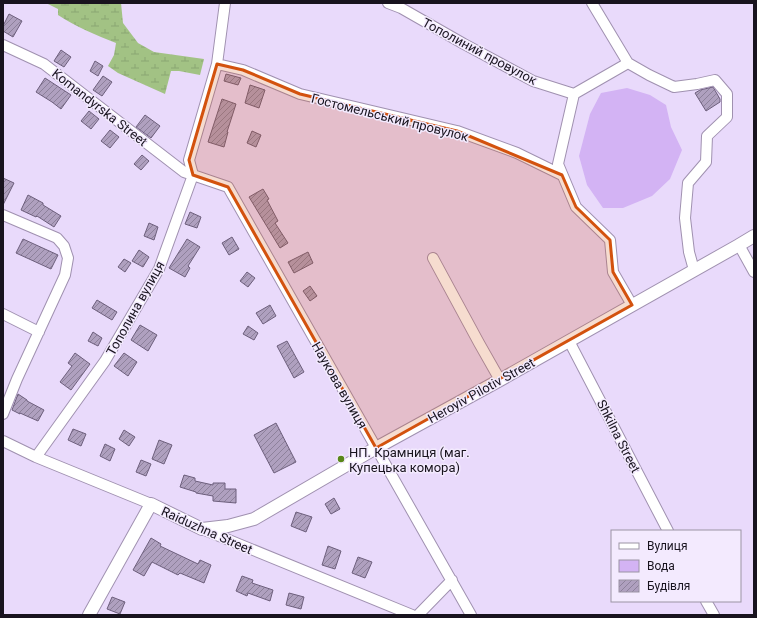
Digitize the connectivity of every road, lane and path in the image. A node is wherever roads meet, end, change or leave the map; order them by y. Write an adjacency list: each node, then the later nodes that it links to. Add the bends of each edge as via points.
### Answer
1 (225, 3): 6 (street, Тополина вулиця)
2 (388, 3): 7 (street, Тополиний провулок, via 533,81)
3 (592, 3): 5 (street)
4 (3, 45): 8 (street, Komandyrska Street, via 44,64 184,172)
5 (628, 63): 7 (street); 14 (street, via 674,87 715,80 727,94 727,117 707,136 706,162 688,183 685,218)
6 (217, 64): 8 (street, Тополина вулиця, via 189,160); 9 (street, Гостомельський провулок, via 243,70 300,94 457,131 516,153)
7 (574, 94): 9 (street, via 558,164)
8 (193, 175): 23 (street, Наукова вулиця, via 228,187); 24 (street, Тополина вулиця, via 159,269 105,361)
9 (562, 175): 16 (street, via 576,207 610,240 613,272)
10 (3, 215): 18 (street, via 57,238 64,246 68,258 65,275)
11 (754, 236): 12 (street, Heroyiv Pilotiv Street)
12 (739, 245): 14 (street, Heroyiv Pilotiv Street); 15 (street)
13 (433, 258): 20 (street)
14 (694, 270): 16 (street, Heroyiv Pilotiv Street)
15 (754, 272)
16 (632, 305): 19 (street, Heroyiv Pilotiv Street)
17 (3, 314): 18 (street)
18 (39, 332): 21 (street)
19 (569, 341): 20 (street, Heroyiv Pilotiv Street); 27 (street, Shkilna Street)
20 (500, 380): 23 (street, Heroyiv Pilotiv Street)
21 (3, 414)
22 (3, 442): 24 (street, Raiduzhna Street)
23 (376, 448): 26 (street, Heroyiv Pilotiv Street, via 254,519); 28 (street, Наукова вулиця)
24 (36, 457): 25 (street, Raiduzhna Street)
25 (151, 504): 26 (street, Raiduzhna Street); 30 (street)
26 (202, 530): 31 (street, Raiduzhna Street)
27 (667, 530)
28 (452, 580): 32 (street); 33 (street, Наукова вулиця)
29 (707, 602): 34 (street)
30 (89, 615)
31 (412, 615)
32 (418, 615)
33 (472, 615)
34 (714, 615)

